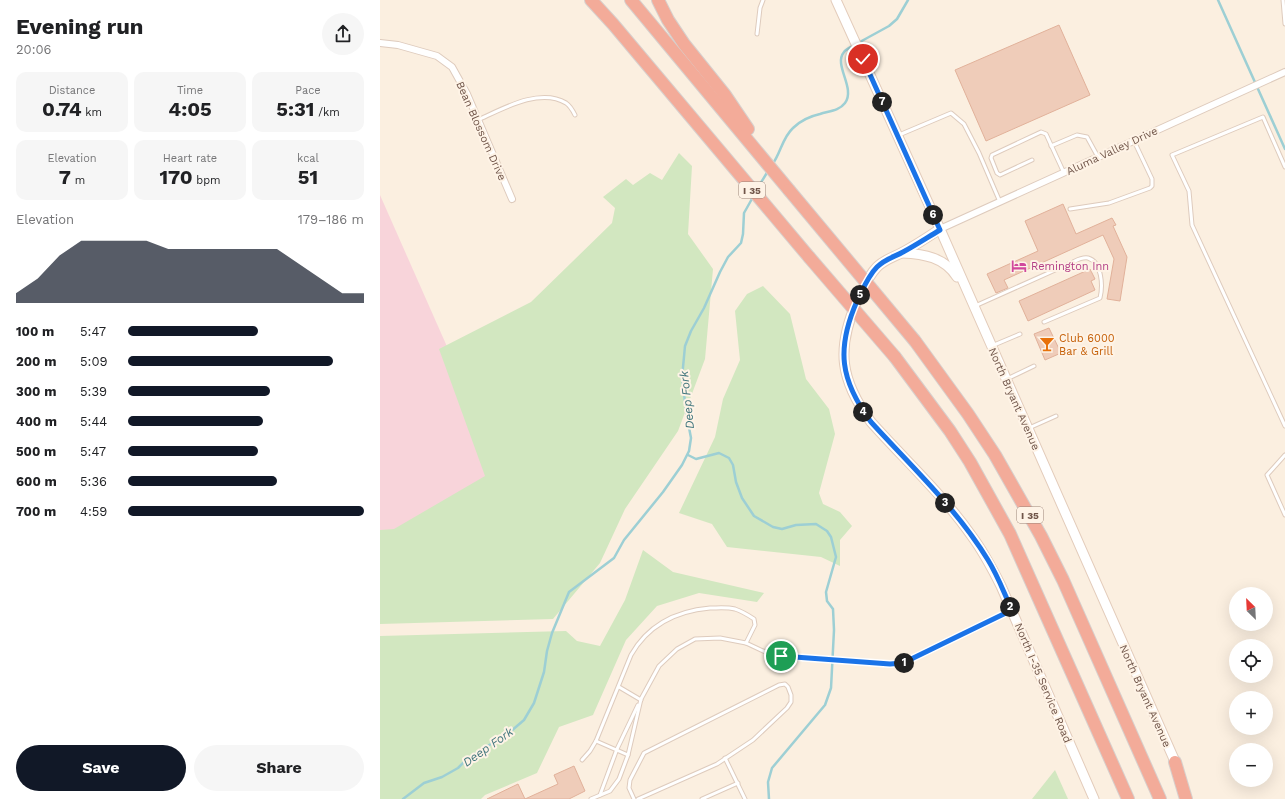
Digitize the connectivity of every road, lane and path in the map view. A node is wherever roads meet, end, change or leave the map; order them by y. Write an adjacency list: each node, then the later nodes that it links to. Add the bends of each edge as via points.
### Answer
1 (590, 0): 56 (highway, I 35, bridge, via 895,357 954,437 1010,534)
2 (631, 0): 11 (highway)
3 (658, 0): 11 (highway, via 668,20)
4 (763, 0): 8 (lane)
5 (1283, 0): 7 (lane)
6 (838, 4): 14 (main road, North Bryant Avenue)
7 (1285, 24)
8 (757, 34)
9 (380, 43): 13 (street, Bean Blossom Drive, via 398,45 437,56 452,67)
10 (1285, 72): 15 (street, Aluma Valley Drive)
11 (721, 99): 57 (highway, I 35, bridge, via 789,190 914,341 995,455 1063,580)
12 (576, 115): 13 (lane, via 566,103 550,98 527,99)
13 (478, 120): 21 (street, Bean Blossom Drive)
14 (897, 136): 22 (lane, via 951,113 964,124); 24 (main road, North Bryant Avenue)
15 (1134, 141): 17 (street, Aluma Valley Drive); 23 (lane, via 1152,180 1152,186 1108,203)
16 (1051, 146): 17 (lane, via 1077,135 1087,137); 18 (lane, via 1046,134 1041,132 992,155 991,158 1000,175); 20 (lane)
17 (1098, 157): 20 (street, Aluma Valley Drive)
18 (1032, 160)
19 (1285, 167): 34 (lane, via 1263,117 1172,155 1189,191 1192,225)
20 (1064, 173): 22 (street, Aluma Valley Drive)
21 (512, 199)
22 (1000, 202): 24 (street, Aluma Valley Drive)
23 (1070, 209)
24 (940, 230): 25 (main road, North I-35 Service Road); 26 (main road, North Bryant Avenue)
25 (902, 252): 26 (main road, via 926,255 942,262 953,272); 38 (main road, North I-35 Service Road, via 886,260 870,275 850,318 844,350 847,380 860,407 871,422 971,535 989,561)
26 (967, 292): 27 (main road, North Bryant Avenue)
27 (973, 306): 28 (lane, via 1072,262 1089,258 1096,264 1100,273 1100,298); 30 (main road, North Bryant Avenue)
28 (1044, 322)
29 (1020, 334): 30 (lane)
30 (991, 346): 32 (main road, North Bryant Avenue)
31 (1034, 366): 32 (lane)
32 (1006, 379): 35 (main road, North Bryant Avenue)
33 (1056, 416): 35 (lane)
34 (1285, 426)
35 (1027, 429): 47 (main road, North Bryant Avenue)
36 (1285, 455): 37 (lane, via 1267,475)
37 (1285, 515)
38 (1012, 610): 39 (lane, via 903,663 781,656); 55 (main road, North I-35 Service Road)
39 (746, 643): 40 (lane, via 755,625 754,619 746,614 729,608 685,612 672,617 646,635 635,648); 41 (lane, via 720,638 694,640 677,649 659,666)
40 (619, 686): 41 (lane); 42 (lane)
41 (641, 699): 43 (lane); 44 (lane)
42 (596, 741): 43 (lane); 46 (lane)
43 (616, 749): 44 (lane); 49 (lane)
44 (628, 755): 49 (lane, via 619,779 610,791)
45 (725, 758): 48 (lane); 51 (lane, via 753,740 787,708 791,702 791,695 785,684 644,753 630,780 629,788); 52 (lane, via 717,764)
46 (582, 760)
47 (1175, 762): 58 (highway); 59 (main road, North Bryant Avenue)
48 (738, 783): 53 (lane); 54 (lane)
49 (599, 795): 50 (lane)
50 (593, 798)
51 (634, 799)
52 (638, 799)
53 (702, 799)
54 (745, 799)
55 (1094, 799)
56 (1128, 799)
57 (1160, 799)
58 (1186, 799)
59 (1192, 799)

